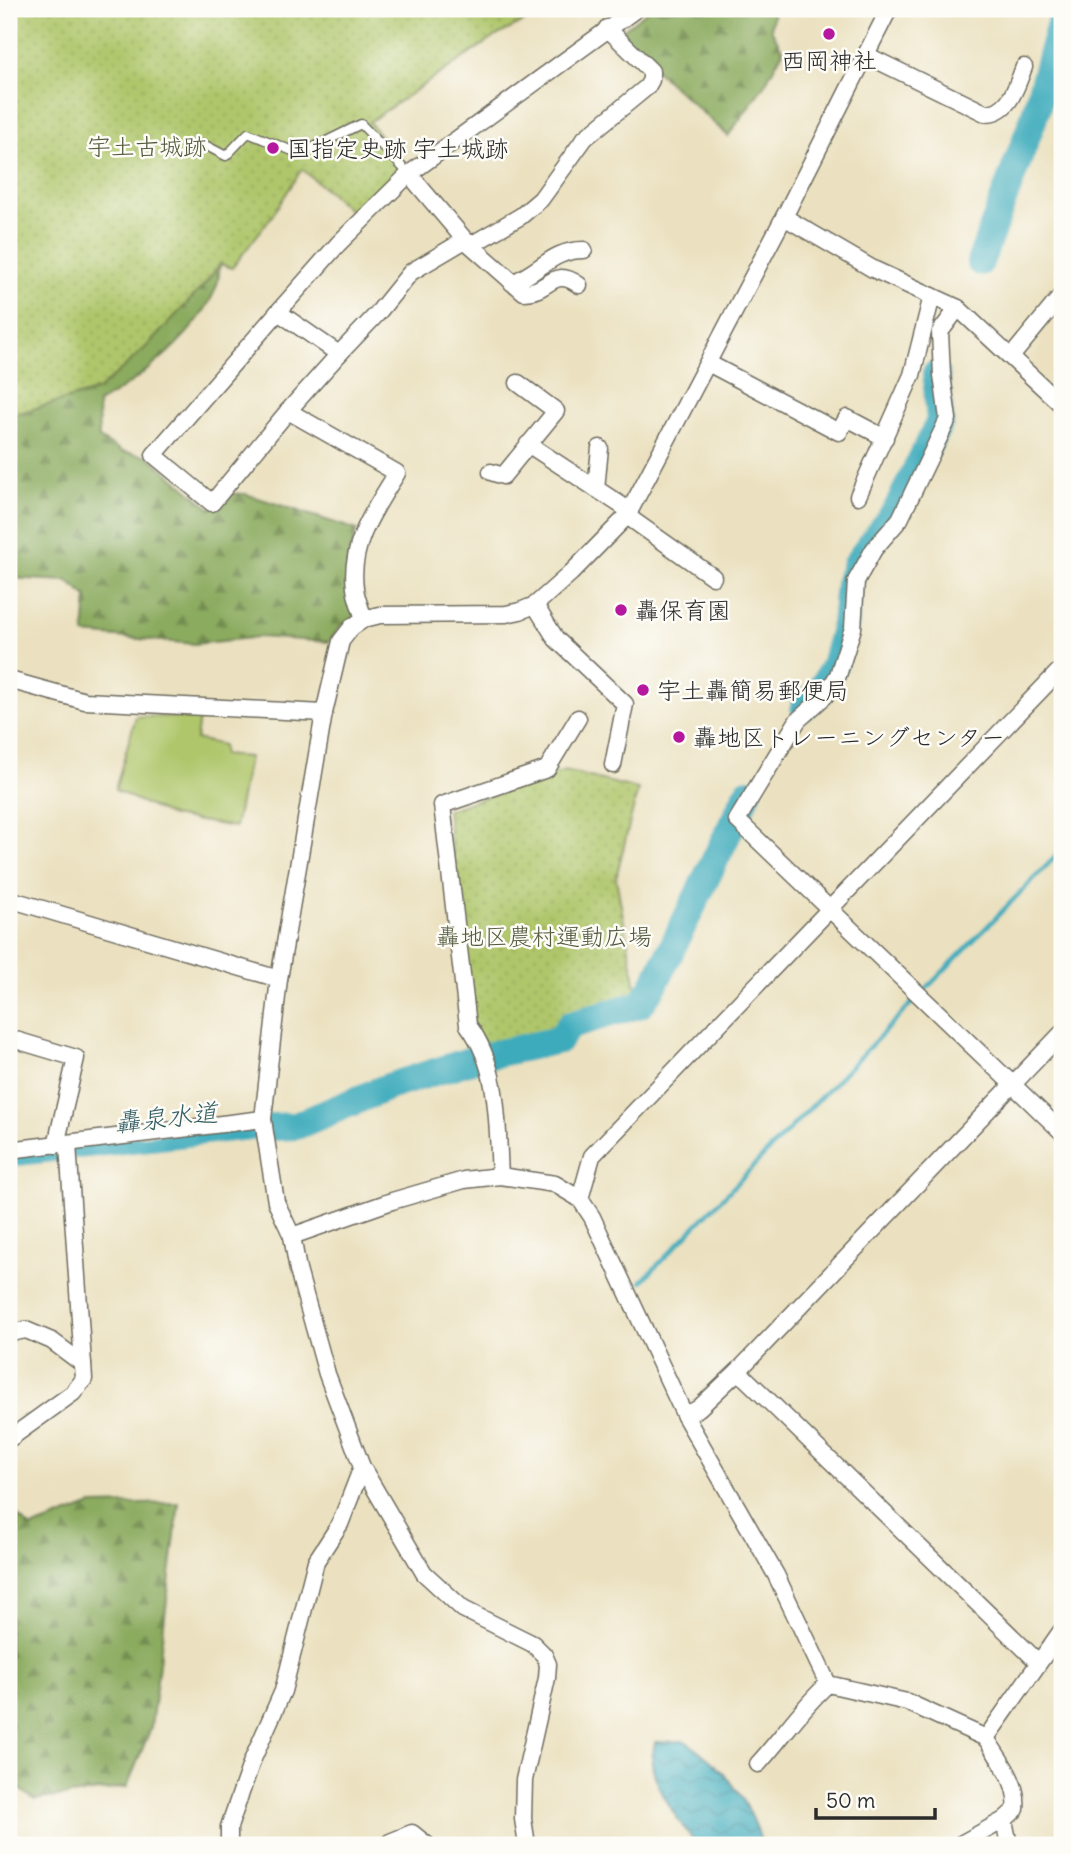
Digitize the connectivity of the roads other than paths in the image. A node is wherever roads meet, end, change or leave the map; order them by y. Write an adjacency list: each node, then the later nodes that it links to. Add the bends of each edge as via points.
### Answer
1 (636, 9): 3 (street)
2 (889, 9): 4 (street)
3 (607, 28): 7 (street); 9 (street, via 651,71 651,80 584,138 541,199 521,216)
4 (866, 55): 5 (street, via 985,113 1005,107); 8 (street)
5 (1024, 67)
6 (203, 144): 7 (lane, via 226,156 248,133 300,154 360,124)
7 (410, 174): 9 (street); 16 (street, via 339,243)
8 (784, 217): 14 (street, via 873,269); 19 (street)
9 (468, 243): 11 (street); 17 (street, via 411,272)
10 (584, 250): 11 (street, via 568,250)
11 (512, 282): 12 (street, via 524,292 534,292 556,278 568,277)
12 (579, 285)
13 (1062, 295): 18 (street)
14 (932, 296): 15 (street); 23 (street, via 912,375)
15 (958, 308): 18 (street); 39 (street, via 940,332 948,419 900,519 874,549 856,581 853,628 838,675 825,696 798,720 737,820)
16 (278, 312): 17 (street); 22 (street, via 154,456 212,503)
17 (339, 354): 22 (street)
18 (1011, 357): 21 (street)
19 (708, 363): 23 (street, via 839,432 847,418); 29 (street)
20 (518, 383): 24 (street, via 556,411)
21 (1062, 405)
22 (288, 411): 32 (street, via 397,473 362,533 354,563 355,589)
23 (885, 438): 28 (street)
24 (528, 444): 26 (street, via 503,476); 27 (street)
25 (600, 448): 27 (street)
26 (491, 472)
27 (596, 489): 29 (street)
28 (858, 496)
29 (628, 514): 30 (street); 31 (street)
30 (713, 577)
31 (535, 605): 32 (street, via 506,614); 37 (street, via 556,639 625,704)
32 (364, 619): 35 (street, via 341,640)
33 (1062, 668): 39 (street)
34 (9, 680): 35 (street, via 85,701)
35 (324, 713): 40 (street)
36 (578, 718): 48 (street, via 547,769 442,806 468,1025 481,1042 497,1104)
37 (612, 765)
38 (9, 899): 40 (street)
39 (830, 910): 43 (street); 49 (street, via 592,1156)
40 (279, 979): 44 (street)
41 (1062, 1033): 43 (street)
42 (9, 1038): 46 (street, via 76,1058)
43 (1013, 1084): 45 (street); 53 (street)
44 (263, 1119): 46 (street); 50 (street, via 276,1202)
45 (1062, 1132)
46 (62, 1144): 47 (street); 52 (street)
47 (9, 1150)
48 (500, 1176): 49 (street, via 555,1184); 50 (street, via 464,1180)
49 (580, 1199): 54 (street)
50 (292, 1236): 56 (street, via 327,1374)
51 (9, 1332): 52 (street, via 26,1330 52,1341)
52 (83, 1364): 55 (street, via 84,1379 73,1393)
53 (738, 1371): 54 (street); 58 (street)
54 (685, 1416): 59 (street, via 776,1575)
55 (9, 1439)
56 (362, 1467): 63 (street, via 340,1524 316,1561 283,1691 252,1760 229,1827); 66 (street, via 424,1573 463,1609 533,1644 548,1664 524,1780)
57 (1062, 1630): 58 (street)
58 (1038, 1662): 60 (street)
59 (828, 1684): 60 (street, via 907,1702); 61 (street)
60 (986, 1738): 62 (street, via 1018,1796 1016,1809)
61 (758, 1764)
62 (1004, 1819): 67 (street); 68 (street)
63 (229, 1845)
64 (389, 1845): 65 (street, via 412,1833)
65 (427, 1845)
66 (527, 1845)
67 (959, 1845)
68 (1009, 1845)

